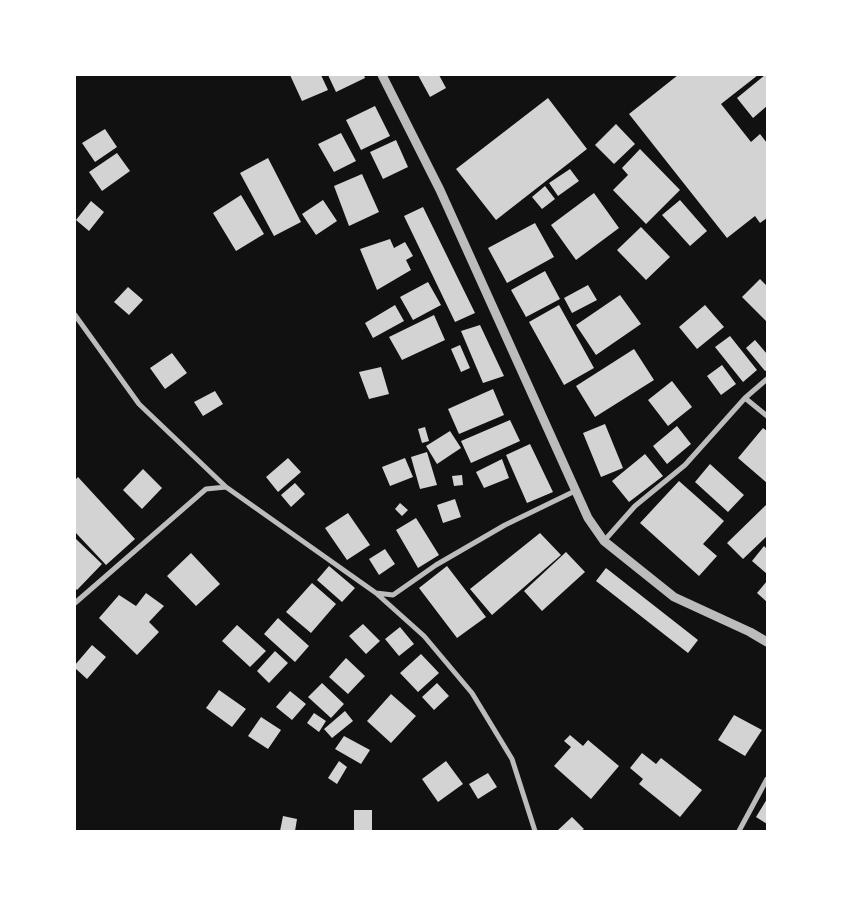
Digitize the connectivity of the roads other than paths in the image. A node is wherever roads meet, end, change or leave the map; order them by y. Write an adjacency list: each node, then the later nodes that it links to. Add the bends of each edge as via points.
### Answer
1 (382, 75): 7 (street, via 440,190)
2 (75, 315): 6 (street, via 139,404)
3 (767, 379): 4 (street)
4 (745, 398): 5 (street); 8 (street, via 685,465 635,506)
5 (767, 416)
6 (226, 487): 9 (street); 10 (street, via 206,489)
7 (575, 491): 8 (street); 9 (street, via 490,534 436,565 393,595)
8 (604, 541): 11 (street, via 674,597)
9 (376, 593): 13 (street, via 424,636 472,693 512,759)
10 (75, 603)
11 (767, 642)
12 (767, 779): 14 (street)
13 (535, 831)
14 (739, 831)

